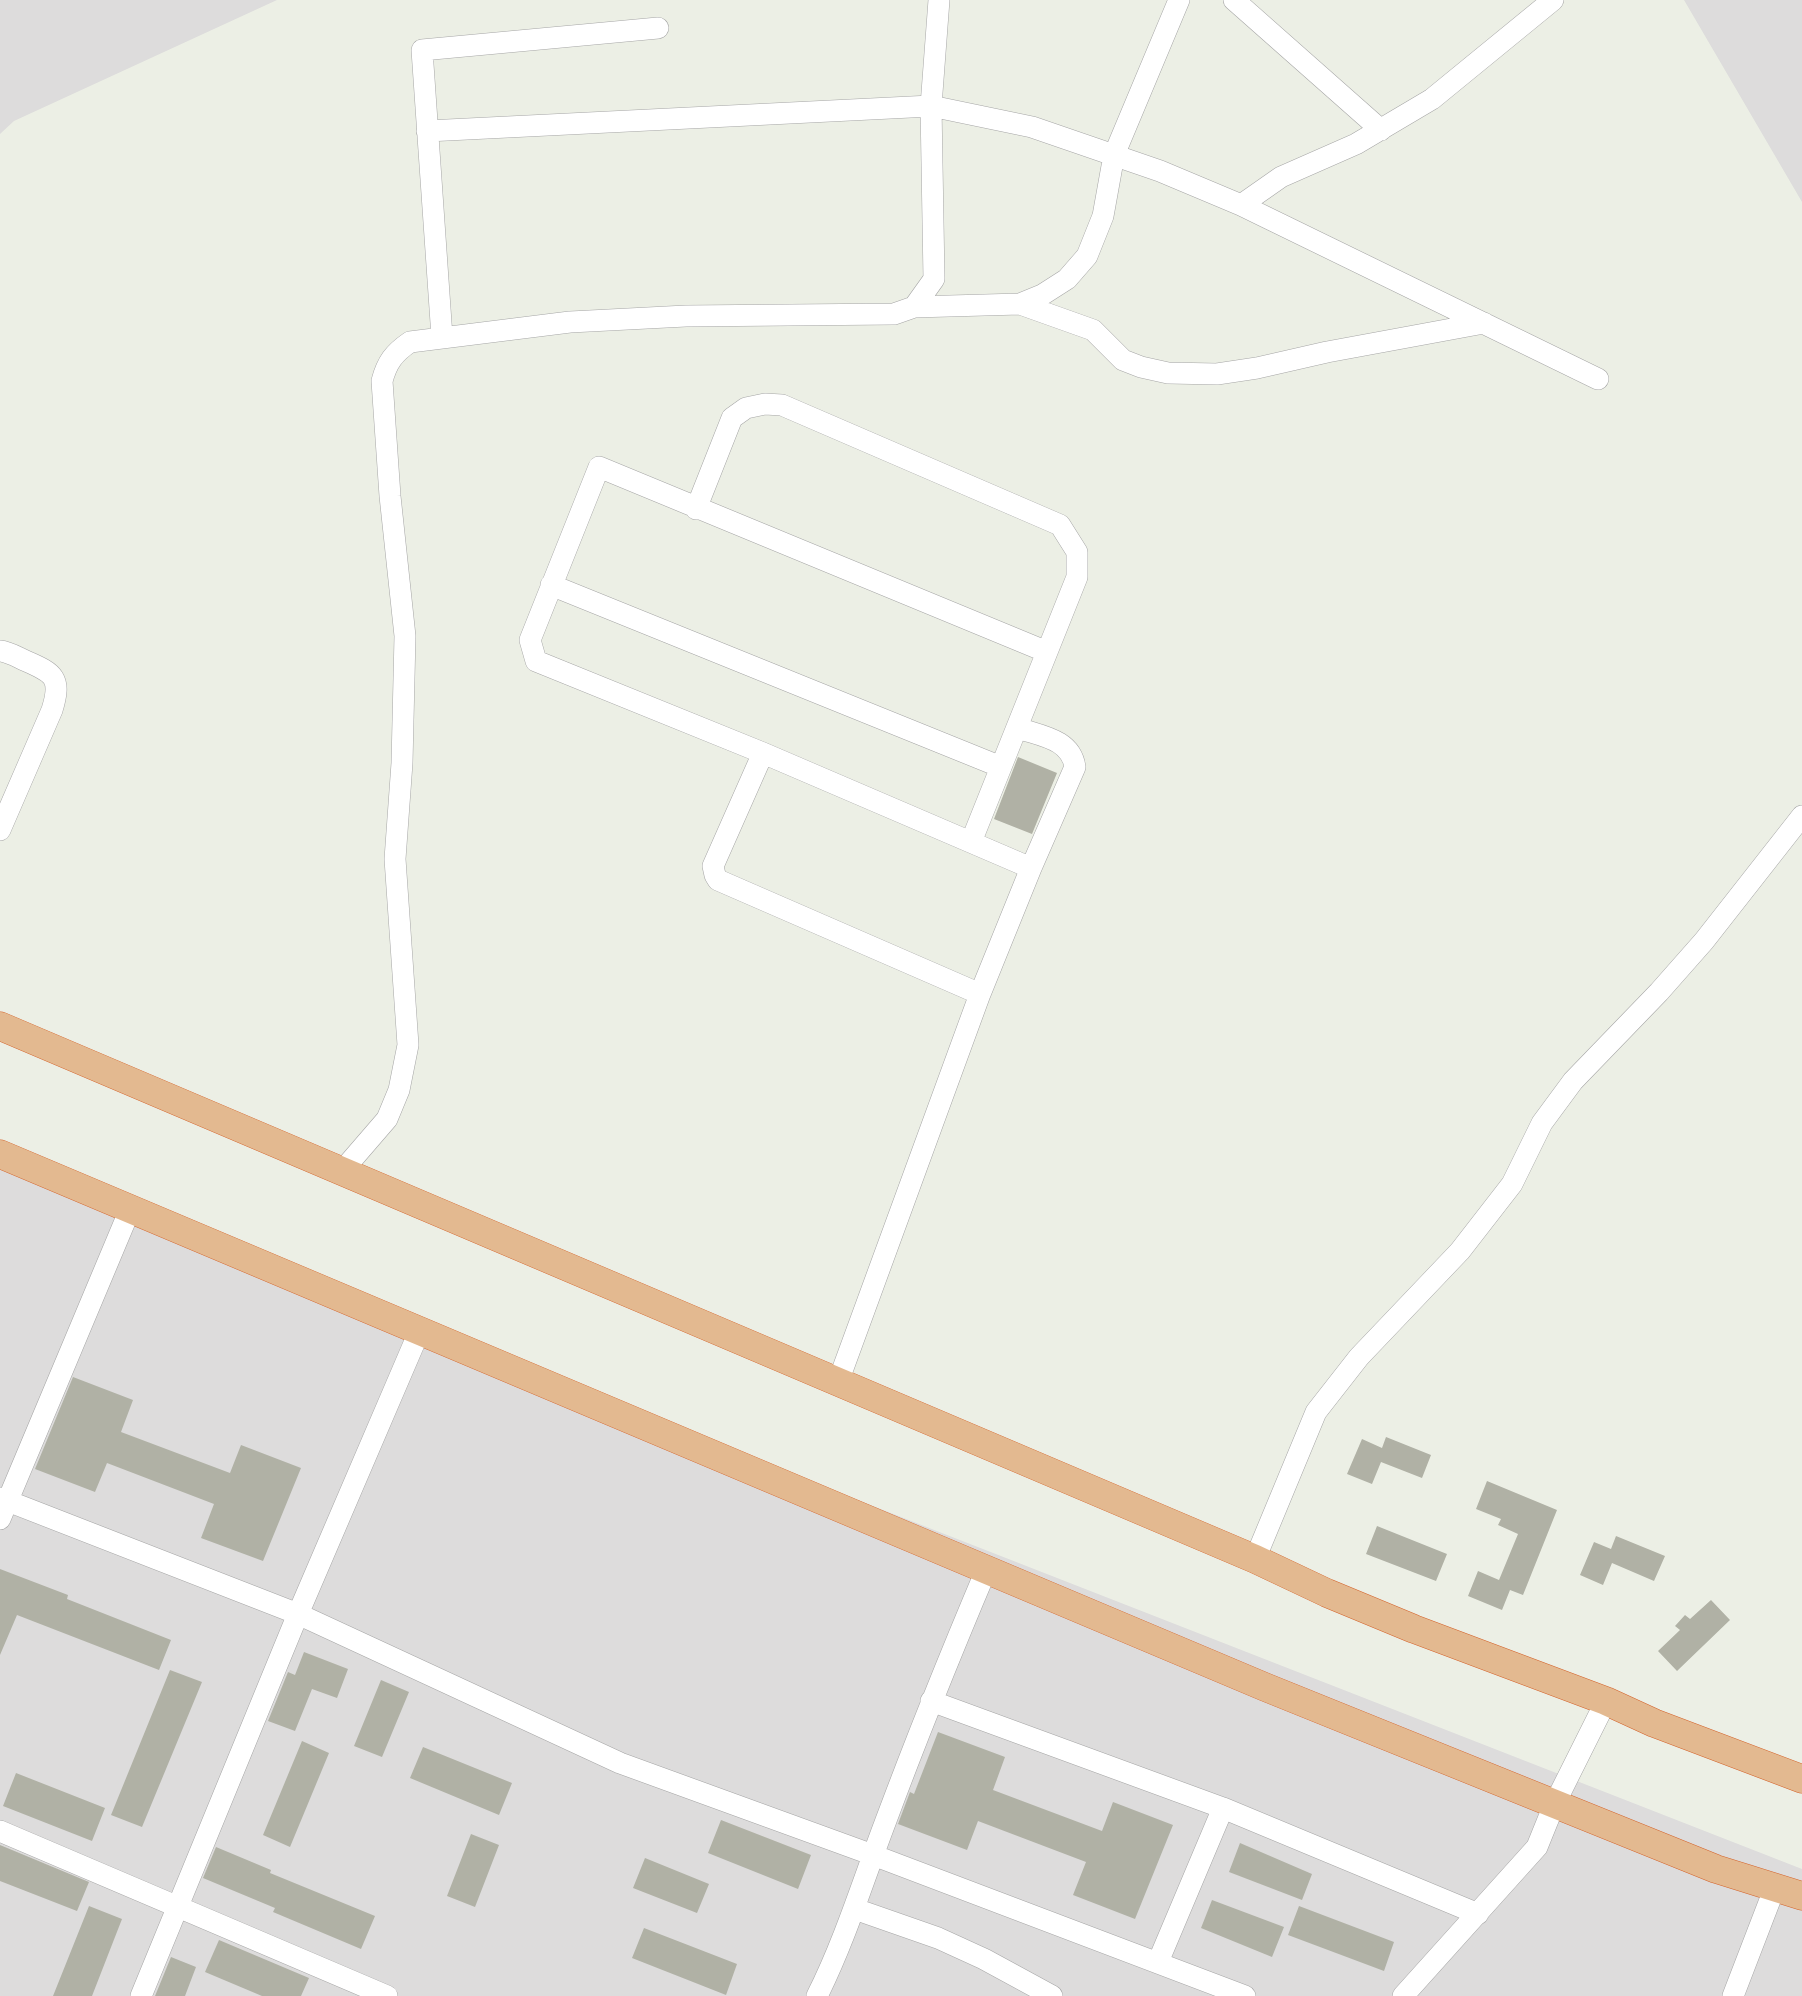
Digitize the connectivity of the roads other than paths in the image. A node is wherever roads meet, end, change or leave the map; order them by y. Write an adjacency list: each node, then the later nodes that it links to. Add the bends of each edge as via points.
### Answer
1 (938, 0): 6 (street)
2 (1178, 0): 9 (street)
3 (1234, 0): 7 (street)
4 (1553, 0): 7 (street, via 1432,99)
5 (658, 28): 8 (street, via 422,50)
6 (931, 106): 8 (street); 9 (street, via 1032,127); 12 (street, via 934,280)
7 (1381, 130): 10 (street, via 1281,176)
8 (427, 131): 14 (street)
9 (1114, 155): 10 (street); 11 (street, via 1103,216 1087,256 1067,279)
10 (1241, 205): 13 (street)
11 (1020, 304): 12 (street); 13 (street, via 1093,330 1123,360 1168,373 1217,374 1257,368)
12 (914, 307): 14 (street, via 894,314 686,316 570,322)
13 (1484, 323): 15 (street)
14 (442, 337): 30 (street, via 410,342 395,352 382,381 390,496 406,636 395,859 408,1045 399,1090 387,1119)
15 (1598, 379)
16 (696, 509): 17 (street, via 599,467); 19 (street); 19 (street, via 732,418 746,408 782,405 1060,525 1078,552 1077,577)
17 (551, 585): 21 (street, via 530,640 536,660); 22 (street)
18 (0, 651): 24 (street, via 47,670 55,678 57,693)
19 (1047, 652): 20 (street)
20 (1018, 728): 22 (street); 26 (street, via 1064,744 1073,755 1075,767)
21 (763, 753): 25 (street); 27 (street, via 713,866 718,880)
22 (1001, 767): 25 (street)
23 (1802, 816): 35 (street, via 1704,941 1573,1080 1542,1123 1512,1184 1460,1251 1359,1357 1316,1412)
24 (0, 830)
25 (971, 842): 26 (street)
26 (1031, 868): 27 (street)
27 (980, 994): 33 (street)
28 (0, 1026): 30 (highway)
29 (0, 1154): 31 (highway)
30 (343, 1170): 33 (highway)
31 (131, 1207): 32 (highway); 34 (street)
32 (419, 1332): 36 (highway); 37 (street)
33 (838, 1382): 35 (highway)
34 (2, 1506): 37 (street)
35 (1255, 1559): 39 (highway, via 1388,1618)
36 (987, 1568): 38 (street); 41 (highway)
37 (298, 1614): 44 (street, via 629,1766); 47 (street)
38 (931, 1701): 42 (street); 44 (street)
39 (1606, 1701): 40 (highway, via 1654,1723); 41 (street)
40 (1802, 1779)
41 (1554, 1805): 45 (highway, via 1716,1869); 49 (street, via 1537,1847)
42 (1223, 1808): 49 (street); 50 (street)
43 (0, 1831): 47 (street)
44 (873, 1855): 48 (street); 50 (street)
45 (1775, 1887): 46 (highway); 58 (street)
46 (1802, 1896)
47 (179, 1906): 52 (street); 53 (street)
48 (855, 1909): 51 (street, via 984,1958); 54 (street)
49 (1478, 1914): 57 (street)
50 (1158, 1962): 56 (street)
51 (1024, 1990): 55 (street)
52 (141, 1996)
53 (387, 1996)
54 (817, 1996)
55 (1052, 1996)
56 (1245, 1996)
57 (1403, 1996)
58 (1733, 1996)

